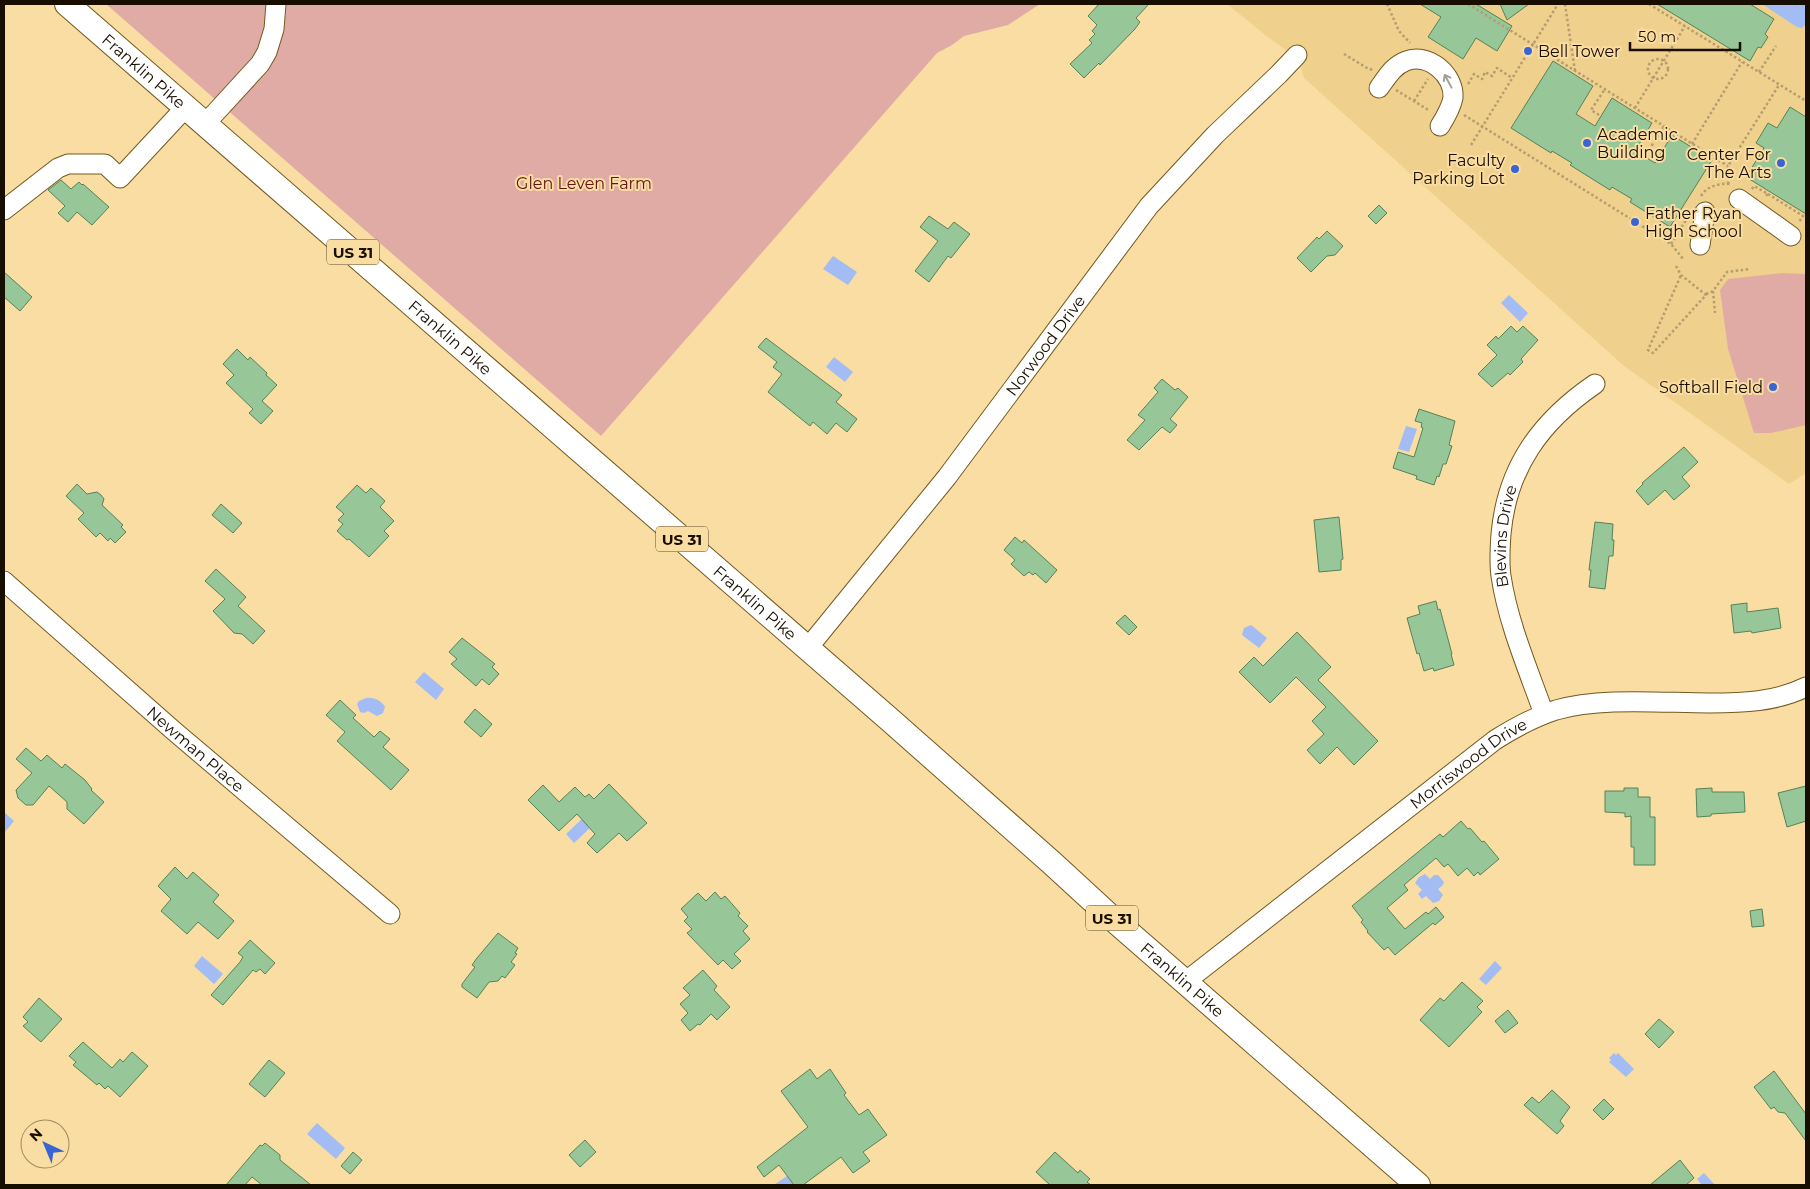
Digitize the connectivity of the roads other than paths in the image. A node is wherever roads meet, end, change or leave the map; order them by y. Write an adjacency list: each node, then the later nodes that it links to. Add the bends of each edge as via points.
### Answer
1 (67, 4): 5 (main road, Franklin Pike / US 31)
2 (276, 4): 7 (street, via 274,29 260,64)
3 (1297, 55): 15 (street, Norwood Drive, via 1209,141 1152,203 947,476)
4 (1383, 82): 6 (street, one-way to 4, via 1450,109 1452,90 1448,78 1436,66 1420,60 1407,61)
5 (186, 107): 7 (main road, Franklin Pike / US 31); 9 (street, via 120,178 104,164 68,164 58,168)
6 (1437, 120)
7 (205, 124): 15 (main road, Franklin Pike / US 31)
8 (1734, 191): 11 (street)
9 (4, 210)
10 (1705, 212): 12 (street)
11 (1791, 236)
12 (1700, 245)
13 (1595, 384): 17 (street, Blevins Drive, via 1553,418 1530,446 1515,474 1503,516 1499,553 1502,583 1510,618)
14 (4, 581): 18 (street, Newman Place, via 174,731)
15 (807, 649): 19 (main road, Franklin Pike / US 31)
16 (1806, 687): 17 (street, Morriswood Drive, via 1759,701 1603,704)
17 (1544, 714): 19 (street, Morriswood Drive, via 1495,740)
18 (390, 914)
19 (1184, 982): 20 (main road, Franklin Pike / US 31)
20 (1418, 1185)

